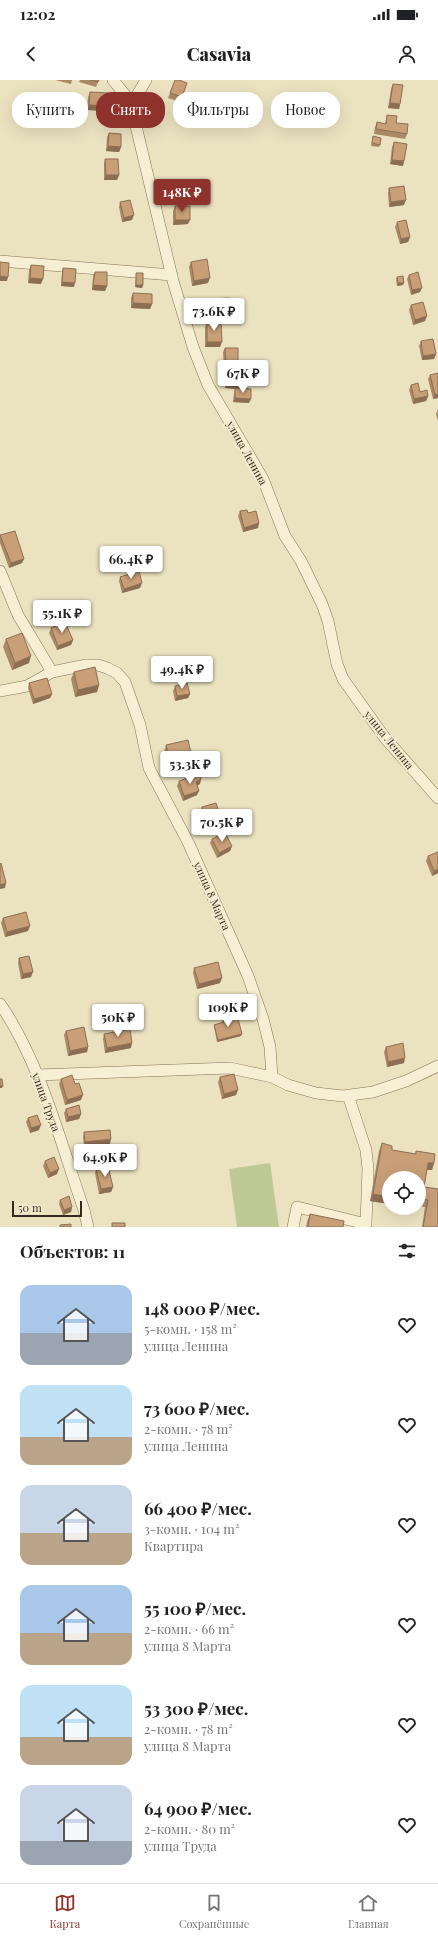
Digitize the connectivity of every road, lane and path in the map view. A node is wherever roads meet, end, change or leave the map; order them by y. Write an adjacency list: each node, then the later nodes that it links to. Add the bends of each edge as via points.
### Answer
1 (113, 80): 3 (street)
2 (146, 80): 4 (street)
3 (123, 92)
4 (139, 92)
5 (137, 128): 7 (street, улица Ленина)
6 (0, 261): 7 (street)
7 (172, 275): 11 (street, улица Ленина, via 193,347 208,385 263,479 285,536 301,561 322,604 343,679 385,738)
8 (0, 571): 9 (street, via 18,615)
9 (52, 672): 10 (street, улица 8 Марта, via 27,686); 15 (street, улица 8 Марта, via 98,665 117,674 125,682 140,725 148,768 188,842 248,976 270,1047)
10 (0, 691)
11 (438, 798)
12 (0, 1004): 14 (street, улица Труда, via 23,1043)
13 (438, 1066): 16 (street, via 406,1081 373,1092)
14 (37, 1075): 15 (street, via 230,1068); 17 (street, улица Труда)
15 (272, 1077): 16 (street, via 288,1085 316,1093)
16 (348, 1095): 18 (street, via 366,1150 366,1224 297,1207)
17 (88, 1227)
18 (293, 1227)

